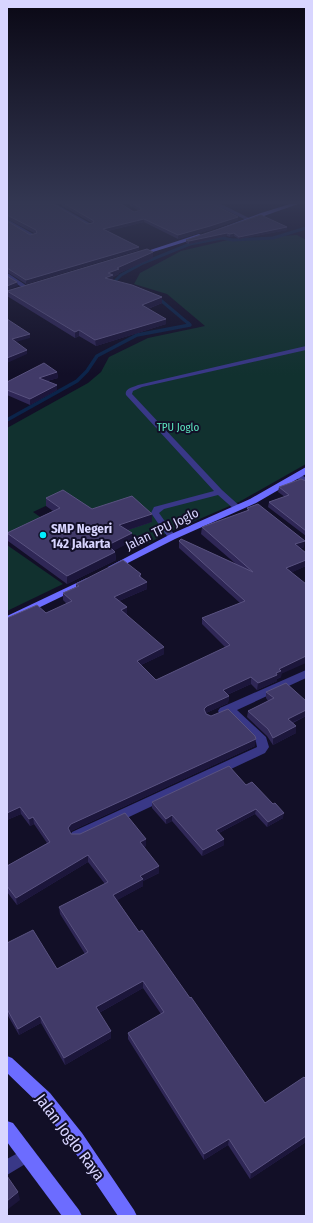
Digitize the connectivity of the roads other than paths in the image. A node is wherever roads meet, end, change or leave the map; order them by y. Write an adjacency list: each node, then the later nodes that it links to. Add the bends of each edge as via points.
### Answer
1 (7, 275): 3 (street)
2 (34, 286): 3 (main road)
3 (24, 289)
4 (306, 348): 7 (lane, via 140,386 128,394)
5 (302, 473): 6 (street); 8 (main road, Jalan TPU Joglo, via 256,503)
6 (306, 482)
7 (219, 492): 8 (lane); 9 (lane, via 157,509 155,513)
8 (238, 508): 9 (main road, Jalan TPU Joglo)
9 (172, 537): 10 (main road, Jalan TPU Joglo)
10 (7, 620)
11 (306, 674): 12 (street)
12 (229, 709): 13 (street); 14 (street, via 262,740 261,750)
13 (217, 714)
14 (76, 836)
15 (7, 1063): 20 (main road, Jalan Joglo Raya, via 44,1098 76,1139)
16 (7, 1129): 17 (main road)
17 (27, 1155): 18 (lane); 19 (main road)
18 (7, 1168)
19 (73, 1216)
20 (128, 1216)

